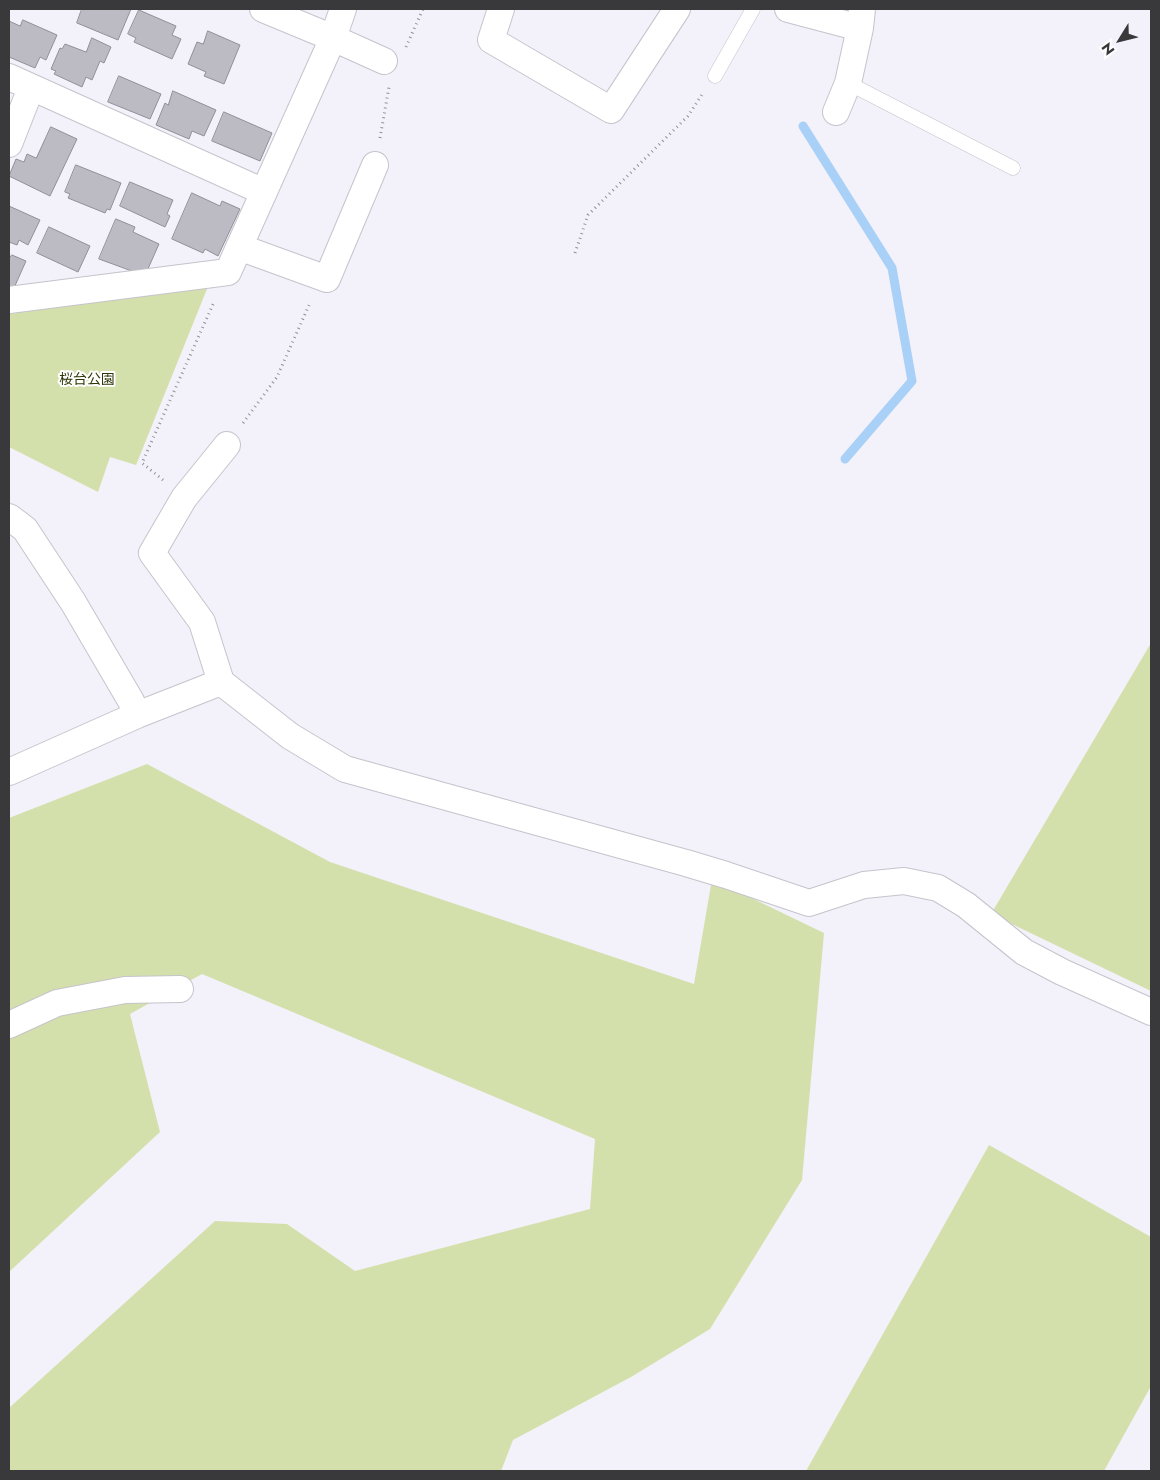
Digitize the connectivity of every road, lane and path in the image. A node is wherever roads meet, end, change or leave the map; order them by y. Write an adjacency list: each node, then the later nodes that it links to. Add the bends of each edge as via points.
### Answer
1 (263, 9): 8 (street)
2 (343, 9): 8 (street)
3 (501, 9): 4 (street, via 491,40 611,110)
4 (678, 9)
5 (753, 9): 10 (lane)
6 (788, 9): 7 (street)
7 (861, 18): 11 (street)
8 (333, 38): 9 (street); 17 (street)
9 (384, 61)
10 (715, 76): 19 (path, via 688,116 588,215)
11 (848, 82): 13 (street); 16 (lane)
12 (20, 83): 14 (street); 17 (street)
13 (836, 112)
14 (9, 144)
15 (375, 166): 21 (street, via 327,279)
16 (1014, 168)
17 (264, 192): 18 (street)
18 (239, 247): 20 (street); 21 (street)
19 (575, 253)
20 (228, 272): 22 (street); 24 (path, via 142,463)
21 (322, 277): 23 (path, via 277,377)
22 (9, 300)
23 (227, 445): 24 (street)
24 (184, 498): 26 (street, via 152,553 202,622)
25 (9, 517): 27 (street, via 25,529 73,602)
26 (221, 682): 27 (street); 30 (street, via 290,736 345,768 726,874 809,903 864,885 904,881 938,888 966,905 1024,952)
27 (137, 715): 28 (street)
28 (11, 764)
29 (180, 989): 31 (street, via 125,990 57,1003)
30 (1151, 1012)
31 (9, 1025)

